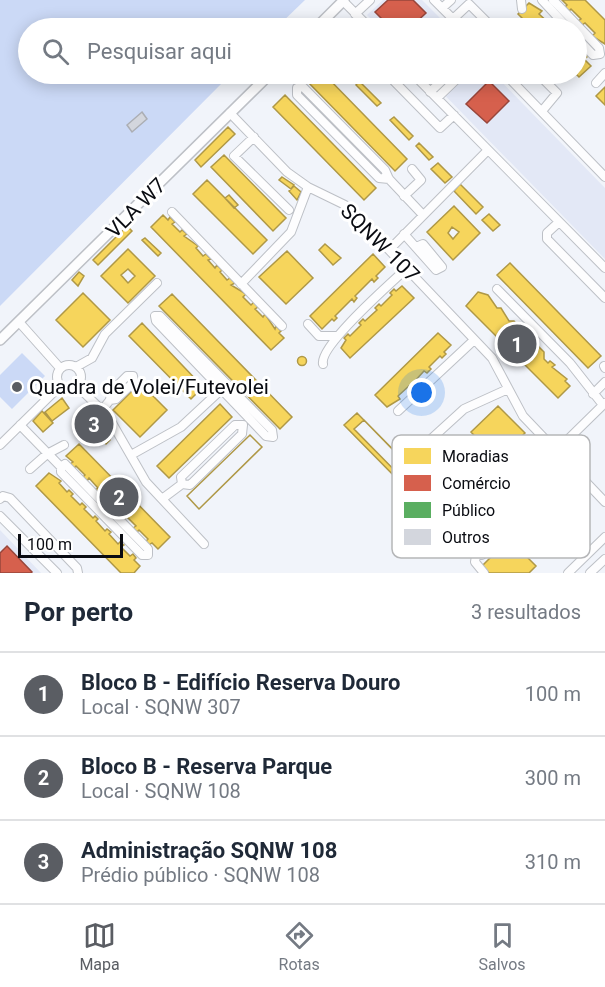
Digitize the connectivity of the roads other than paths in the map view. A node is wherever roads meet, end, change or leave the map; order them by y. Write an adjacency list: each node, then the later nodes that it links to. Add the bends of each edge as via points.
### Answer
1 (343, 0): 10 (street); 11 (main road)
2 (370, 0): 10 (street)
3 (434, 0): 8 (street)
4 (451, 0): 8 (street)
5 (521, 0): 9 (street)
6 (542, 0): 16 (street)
7 (553, 0): 17 (street)
8 (442, 8): 13 (street)
9 (522, 9)
10 (355, 14): 12 (street)
11 (326, 18)
12 (359, 18)
13 (452, 18)
14 (454, 18): 15 (street, via 470,4)
15 (484, 18)
16 (559, 18)
17 (570, 18)
18 (587, 35): 19 (street, via 600,54)
19 (587, 48)
20 (605, 73): 21 (street)
21 (596, 82)
22 (260, 84): 32 (main road, VLA W7)
23 (397, 84): 33 (street, via 440,128)
24 (422, 84): 29 (street)
25 (438, 84): 29 (street)
26 (452, 84): 30 (street)
27 (515, 84): 31 (street)
28 (548, 84): 31 (street, via 557,93)
29 (430, 92): 30 (street)
30 (437, 98): 33 (street)
31 (542, 111): 37 (street)
32 (230, 113): 34 (street, SQNW 107); 54 (main road, VLA W7)
33 (454, 115): 35 (street)
34 (254, 137): 39 (street, SQNW 107, via 287,172); 41 (street, via 234,156)
35 (488, 150): 43 (street); 44 (street)
36 (412, 169): 40 (street, via 421,180)
37 (605, 177)
38 (389, 179): 38 (street, via 385,170 303,87 297,88 297,95 379,178); 40 (street)
39 (309, 187): 47 (street, SQNW 107, via 345,205); 51 (street, via 291,232)
40 (404, 196): 43 (street)
41 (289, 210)
42 (172, 212): 51 (street)
43 (423, 215): 45 (street)
44 (559, 222): 48 (street); 53 (street, via 547,233 547,239)
45 (404, 234): 46 (street); 47 (street)
46 (416, 247)
47 (389, 250): 49 (street, SQNW 107)
48 (605, 267)
49 (406, 269): 57 (street); 59 (street, SQNW 107)
50 (157, 283): 61 (street, via 105,334 92,358)
51 (241, 284): 56 (street)
52 (497, 289): 68 (street, via 570,363)
53 (605, 298)
54 (19, 322): 58 (main road, VLA W7); 62 (street)
55 (308, 324): 57 (street, via 319,336)
56 (282, 326)
57 (336, 336): 60 (street, via 324,354)
58 (0, 340)
59 (473, 340): 67 (street, SQNW 107, via 492,358); 72 (street)
60 (323, 364)
61 (76, 367): 62 (street); 65 (street, via 81,376)
62 (60, 368): 64 (street, via 56,376)
63 (605, 382): 68 (street)
64 (60, 386): 65 (street); 73 (street)
65 (77, 386): 71 (street)
66 (224, 387): 66 (street, via 266,436 273,437 272,430); 66 (street, via 160,316 155,316 156,321); 80 (street, via 181,427)
67 (508, 389): 74 (street, via 464,409); 75 (street, SQNW 107, via 523,416)
68 (593, 394): 70 (street)
69 (110, 400): 71 (street)
70 (604, 404): 76 (street)
71 (102, 410): 80 (street)
72 (398, 411)
73 (20, 425): 77 (street); 79 (street)
74 (435, 435)
75 (540, 435)
76 (572, 435)
77 (0, 445)
78 (64, 445): 79 (street)
79 (48, 454): 81 (street); 82 (street)
80 (131, 454): 86 (street, via 146,482)
81 (61, 467): 81 (street, via 61,472 142,555 147,555 148,549 65,464)
82 (30, 468)
83 (182, 484): 83 (street, via 190,485 242,434 243,425 235,425 181,477); 86 (street)
84 (590, 487): 87 (street, SQNW 107)
85 (0, 499): 97 (street, via 10,498)
86 (162, 499): 90 (street)
87 (605, 502)
88 (1, 520): 96 (street)
89 (605, 537): 91 (street)
90 (204, 544)
91 (590, 552)
92 (476, 558): 98 (street)
93 (583, 558): 99 (street)
94 (605, 559): 95 (street)
95 (598, 566): 100 (street); 101 (street)
96 (57, 573)
97 (78, 573)
98 (484, 573)
99 (568, 573)
100 (590, 573)
101 (604, 573)

